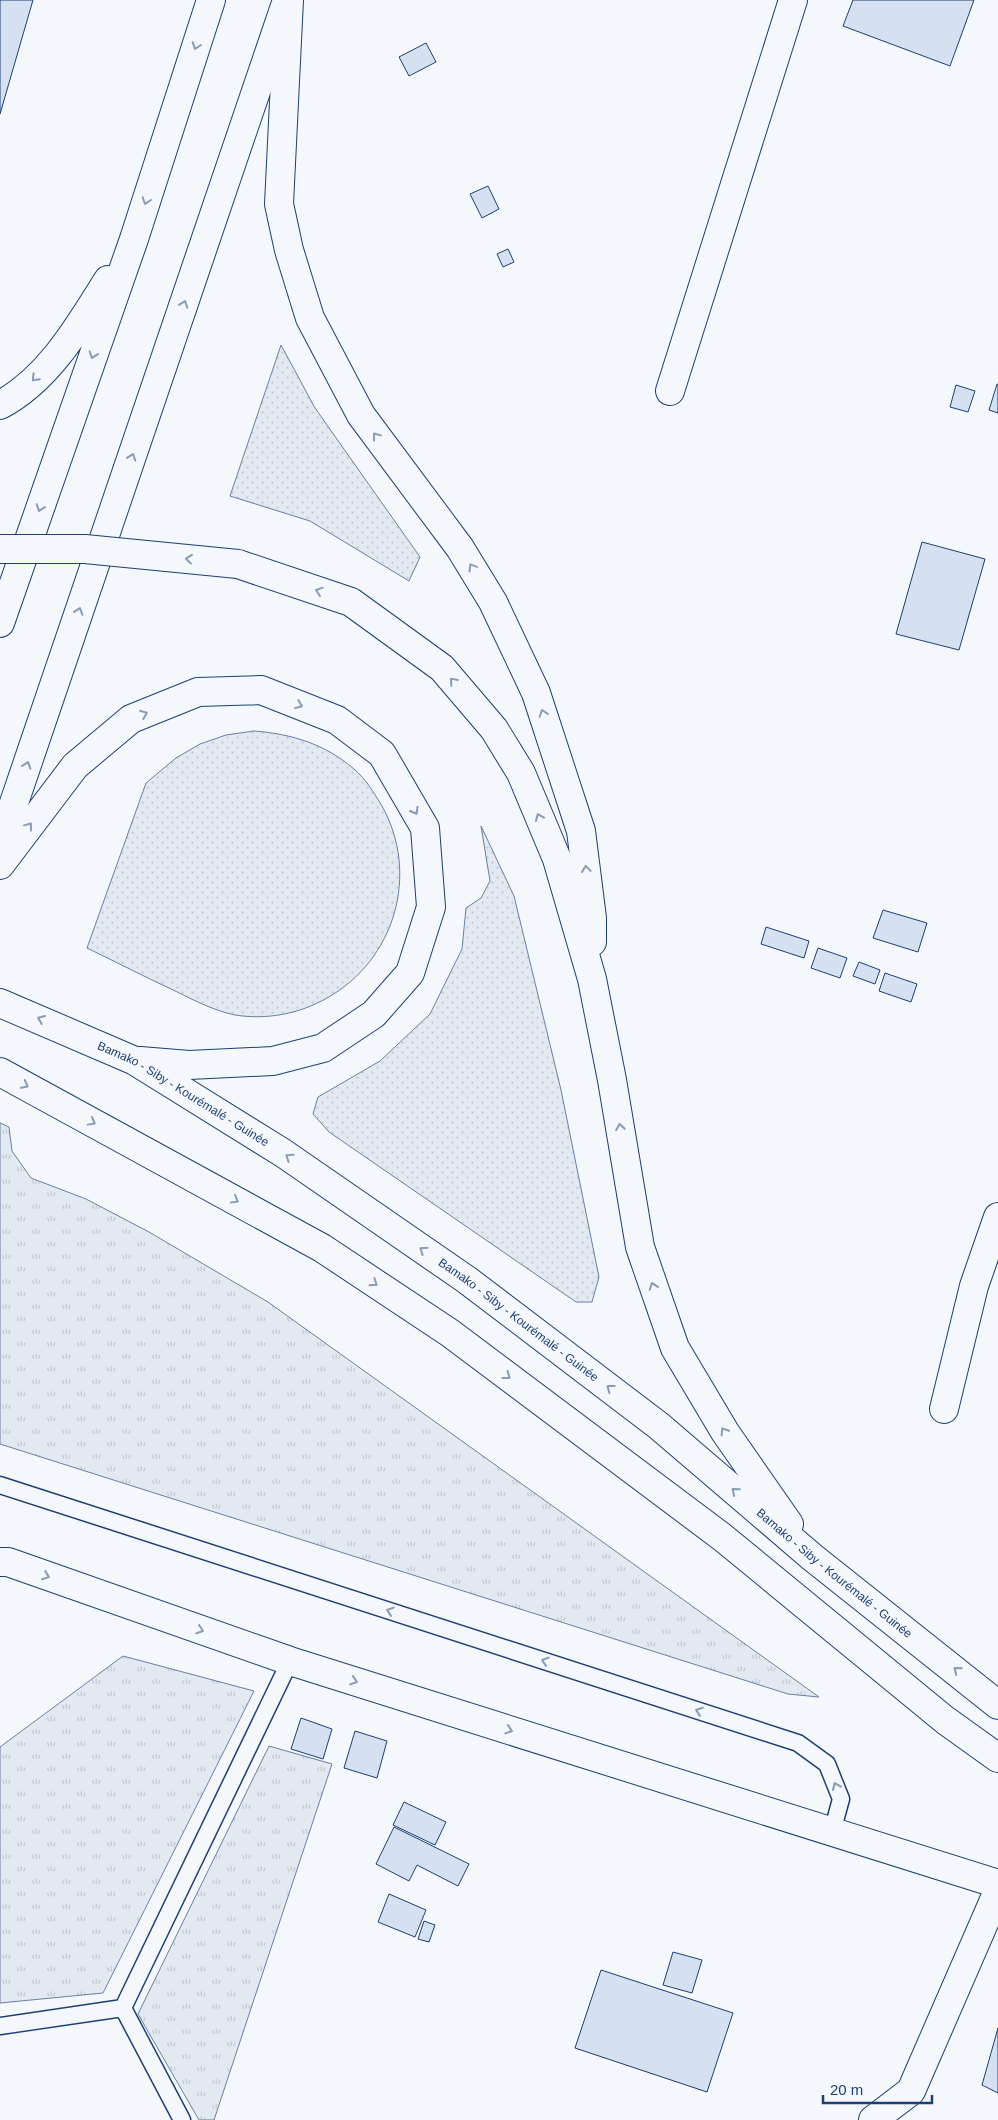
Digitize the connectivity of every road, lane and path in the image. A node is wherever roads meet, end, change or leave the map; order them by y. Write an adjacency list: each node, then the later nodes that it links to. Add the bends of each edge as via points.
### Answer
1 (211, 0): 4 (main road, one-way to 4)
2 (288, 0): 9 (main road, one-way to 2); 11 (main road, one-way to 2, via 592,918 581,831 536,693 493,602 460,548 361,415 310,318 279,204)
3 (793, 0): 5 (main road)
4 (134, 239): 6 (main road, one-way to 6, via 67,344 18,396); 8 (main road, one-way to 8)
5 (670, 391)
6 (0, 406)
7 (0, 549): 11 (main road, one-way to 7, bridge, via 557,859 521,773 494,729 442,668 351,602 238,564 85,548)
8 (0, 623)
9 (0, 844)
10 (0, 865): 13 (main road, one-way to 13, via 75,766 131,719 198,692 261,690 337,720 382,754 425,828 431,907 410,973 374,1014 323,1048 273,1062 189,1066)
11 (592, 979): 18 (main road, one-way to 11, via 725,1432 675,1348 640,1247)
12 (0, 1003): 13 (main road, Bamako - Siby - Kourémalé - Guinée, one-way to 12)
13 (135, 1061): 18 (main road, Bamako - Siby - Kourémalé - Guinée, one-way to 13, via 659,1426 467,1280 283,1153)
14 (0, 1072): 22 (main road, one-way to 22, via 322,1248 450,1333 722,1537 945,1720)
15 (998, 1217): 16 (main road, via 974,1286)
16 (944, 1409)
17 (0, 1485): 23 (lane, one-way to 17, via 841,1799 827,1764 798,1743)
18 (812, 1557): 21 (main road, Bamako - Siby - Kourémalé - Guinée, one-way to 18)
19 (0, 1562): 20 (main road, one-way to 20, via 8,1562)
20 (290, 1661): 23 (main road, one-way to 23); 26 (lane)
21 (996, 1703)
22 (998, 1758)
23 (832, 1832): 24 (main road)
24 (998, 1884)
25 (998, 1892): 29 (main road, via 911,2091)
26 (123, 2008): 27 (lane); 28 (lane)
27 (0, 2026)
28 (182, 2120)
29 (873, 2120)

